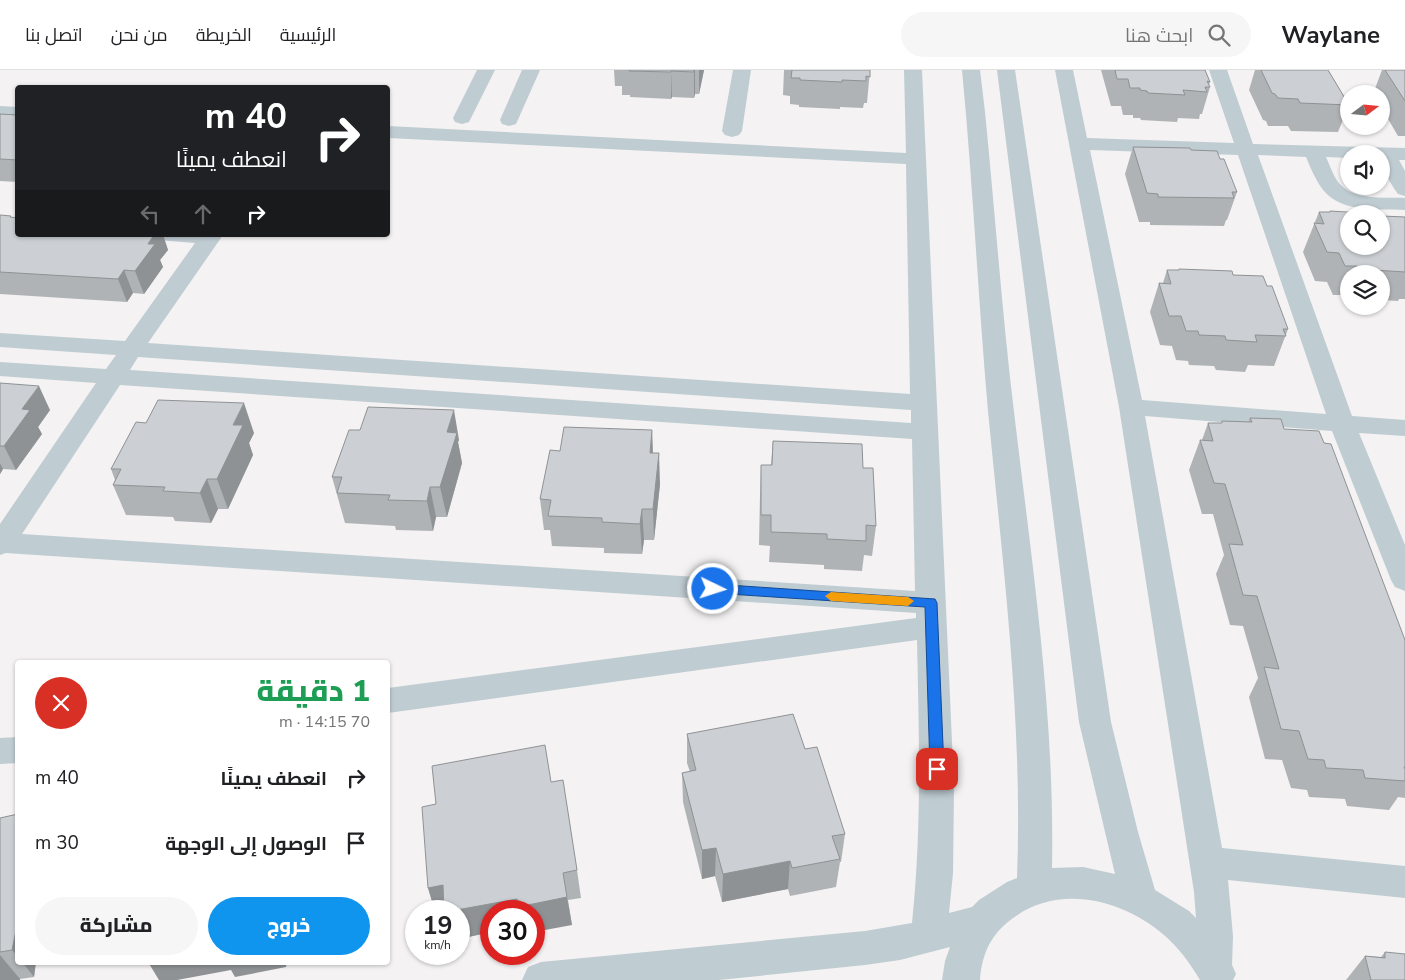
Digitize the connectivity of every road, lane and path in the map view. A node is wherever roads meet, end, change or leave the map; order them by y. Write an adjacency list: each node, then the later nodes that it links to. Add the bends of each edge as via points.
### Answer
1 (486, 70): 11 (street)
2 (531, 70): 11 (street)
3 (742, 70): 14 (street)
4 (913, 70): 18 (street)
5 (971, 70): 43 (street, via 997,376 1029,668 1036,783)
6 (1006, 70): 44 (street, via 1095,722)
7 (1064, 70): 17 (street)
8 (1218, 70): 19 (street)
9 (0, 112): 10 (street)
10 (15, 113)
11 (477, 118): 12 (street)
12 (529, 121)
13 (712, 130): 14 (street)
14 (732, 131): 16 (street)
15 (390, 132): 18 (street)
16 (751, 132)
17 (1079, 144): 19 (street); 30 (street)
18 (909, 146): 29 (street)
19 (1245, 148): 20 (street); 31 (street)
20 (1313, 151): 21 (street); 23 (street, via 1329,184 1337,192 1360,201)
21 (1395, 154): 22 (street)
22 (1405, 190)
23 (1405, 204)
24 (210, 237): 26 (street)
25 (0, 340): 26 (street)
26 (131, 350): 28 (street); 29 (street)
27 (0, 369): 28 (street)
28 (113, 377): 33 (street); 34 (street)
29 (923, 403): 33 (street)
30 (1131, 407): 31 (street); 41 (street)
31 (1342, 423): 32 (street); 36 (street)
32 (1405, 428)
33 (924, 432): 37 (street)
34 (10, 515): 35 (street)
35 (1, 544): 37 (street)
36 (1404, 575)
37 (931, 615): 38 (street); 46 (street, via 937,787)
38 (390, 700)
39 (15, 750): 40 (street)
40 (0, 751)
41 (1207, 862): 42 (street); 47 (street, via 1214,915)
42 (1405, 882)
43 (1034, 886): 44 (street, via 1068,882 1104,886); 45 (street, via 1004,900)
44 (1140, 900): 47 (street, via 1193,939)
45 (981, 922): 46 (street); 49 (street, via 967,948)
46 (930, 936): 48 (street, via 866,948)
47 (1216, 973)
48 (541, 980)
49 (961, 980)

